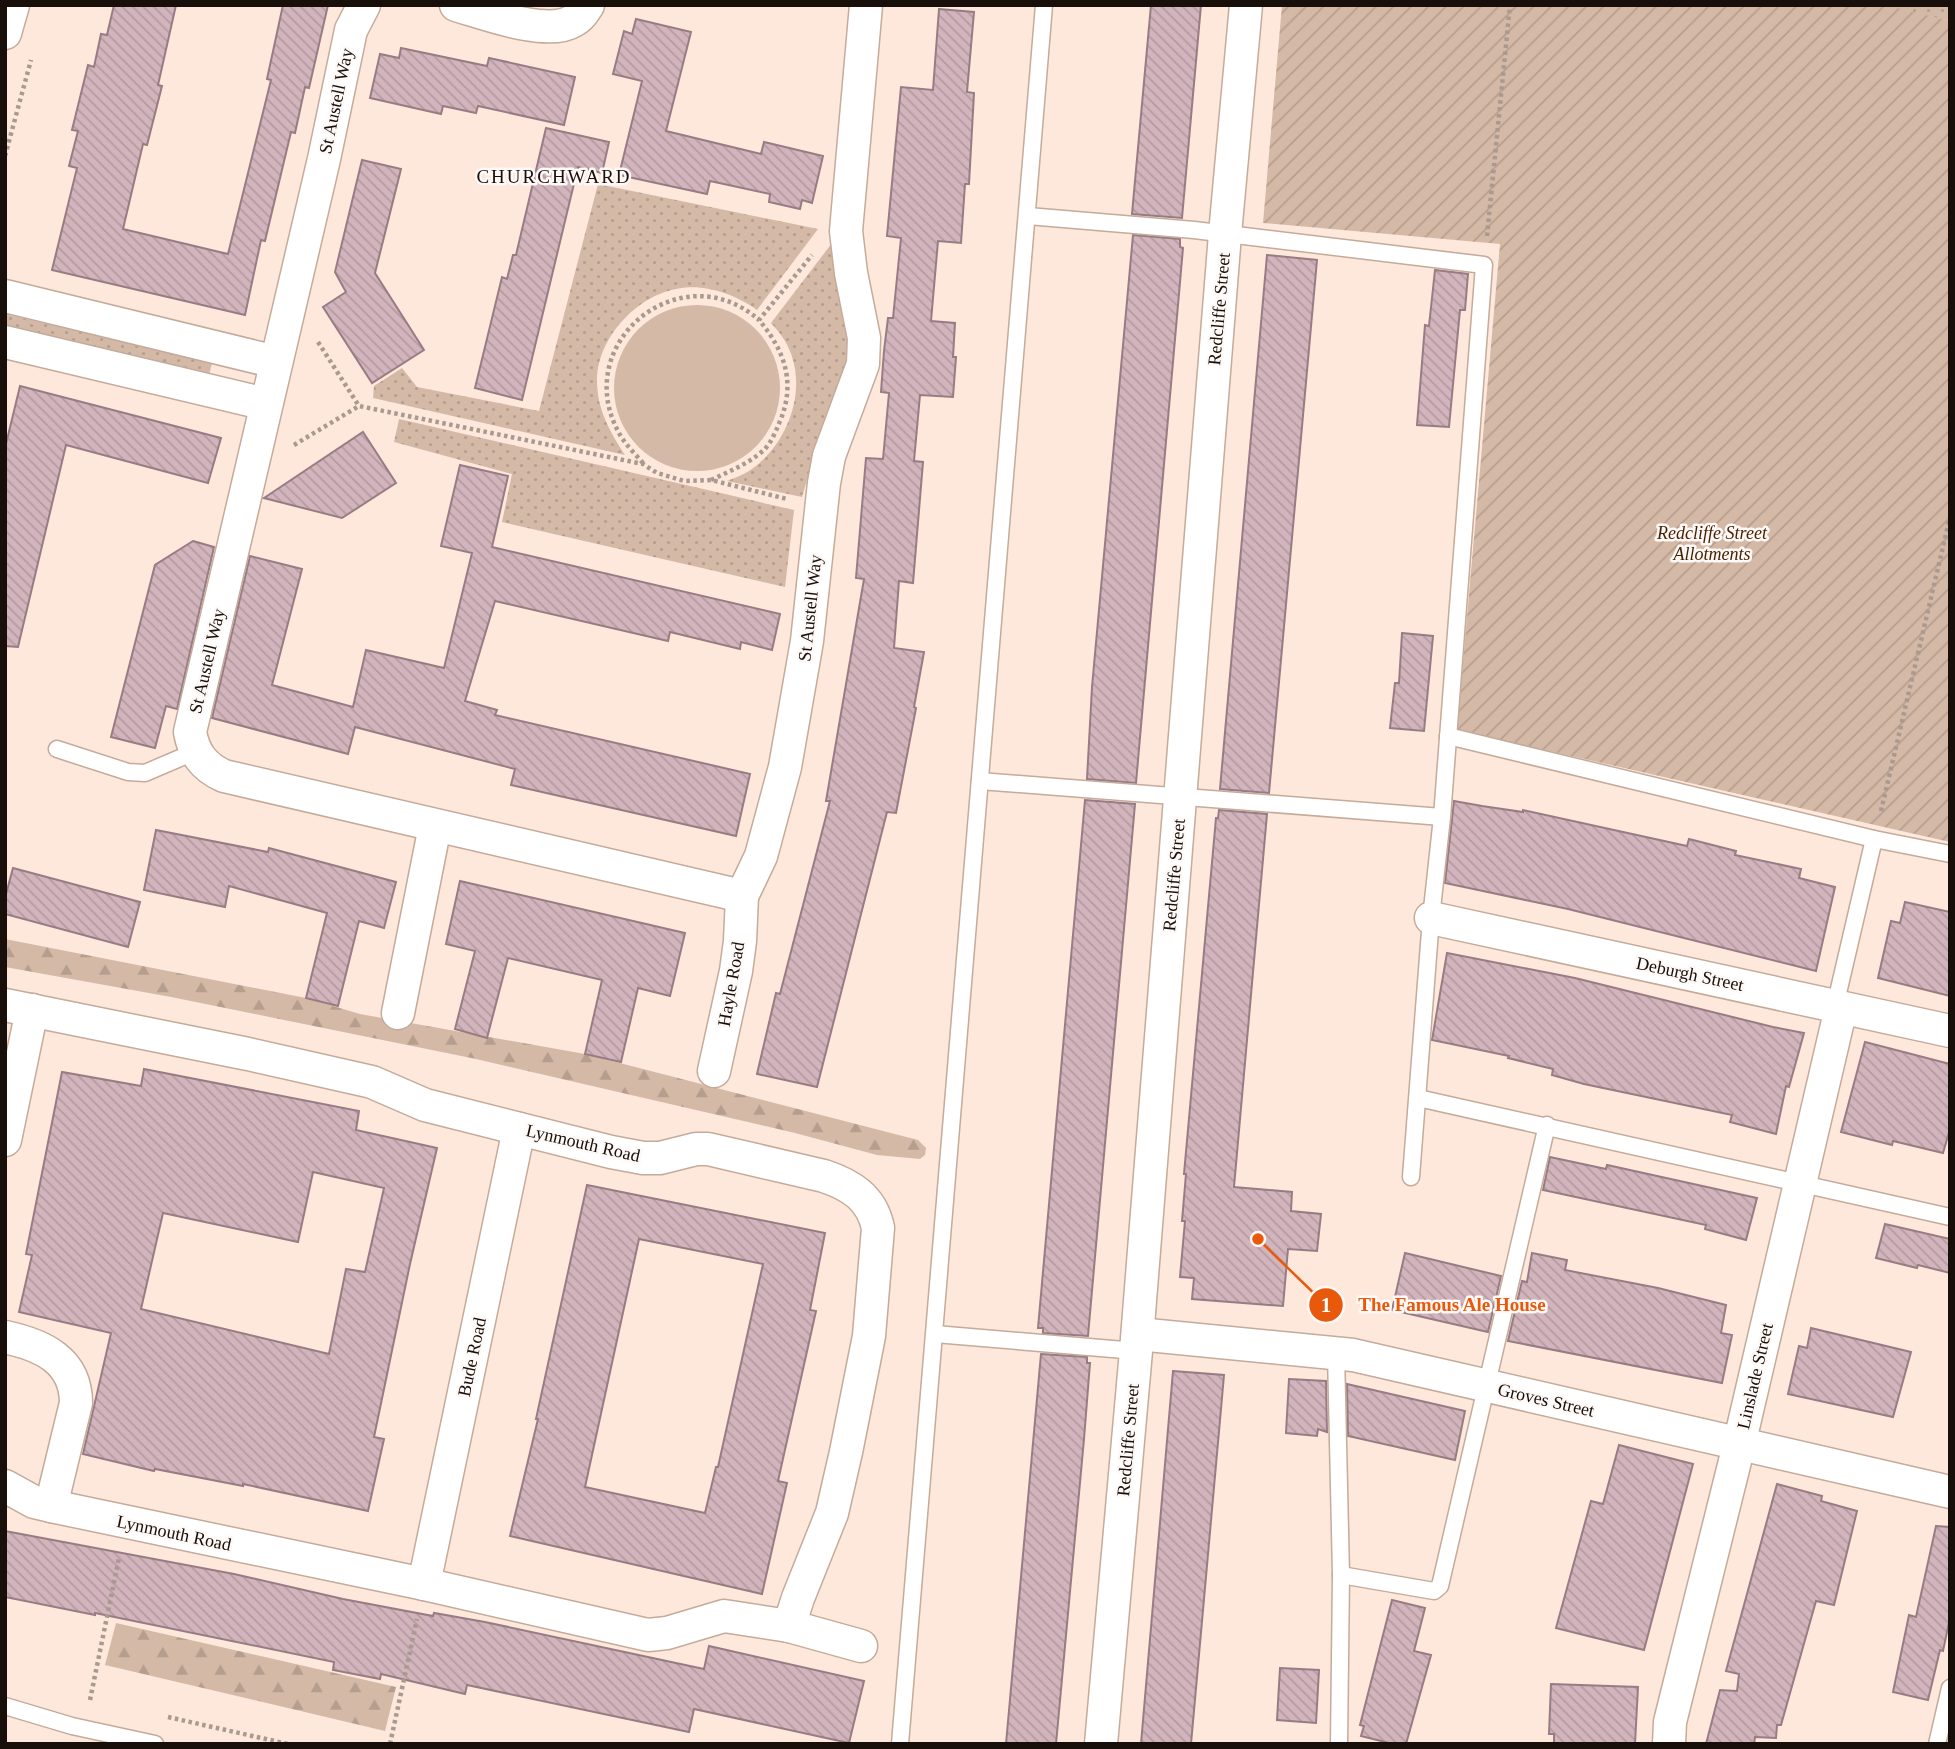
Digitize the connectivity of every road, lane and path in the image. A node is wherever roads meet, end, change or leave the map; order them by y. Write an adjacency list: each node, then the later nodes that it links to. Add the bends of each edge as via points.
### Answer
1 (13, 5): 9 (street)
2 (364, 5): 17 (street, St Austell Way, via 351,30)
3 (456, 5): 4 (street, via 553,26 573,21)
4 (588, 5)
5 (866, 5): 12 (street, St Austell Way)
6 (1044, 5): 13 (lane)
7 (1246, 5): 14 (street, Redcliffe Street)
8 (1510, 5): 15 (path)
9 (5, 33)
10 (32, 56): 11 (path)
11 (5, 156)
12 (846, 214): 18 (path); 26 (street, St Austell Way, via 865,352 829,456)
13 (1028, 216): 14 (lane); 31 (lane)
14 (1225, 234): 15 (lane); 32 (street, Redcliffe Street)
15 (1484, 265): 28 (lane)
16 (5, 296): 20 (street)
17 (286, 319): 20 (street, St Austell Way); 22 (path, via 307,324)
18 (759, 320): 24 (path, via 747,310 711,297 678,298 642,315 627,329 609,365 608,400 620,434); 25 (path, via 784,359 789,386 786,407 766,448)
19 (5, 342): 21 (street)
20 (276, 362): 21 (street, St Austell Way)
21 (266, 404): 23 (street, St Austell Way)
22 (359, 406): 23 (path, via 281,453); 24 (path)
23 (256, 448): 30 (street, St Austell Way, via 190,733)
24 (643, 464): 25 (path, via 684,481)
25 (710, 480): 26 (path)
26 (820, 508): 37 (street, St Austell Way, via 792,737 761,856)
27 (1950, 517): 35 (path)
28 (1448, 736): 33 (lane); 35 (lane)
29 (57, 749): 30 (lane, via 128,772 145,773)
30 (194, 752): 34 (street, via 224,776)
31 (980, 781): 32 (lane); 51 (lane)
32 (1180, 796): 33 (lane); 53 (street, Redcliffe Street)
33 (1442, 817): 38 (lane)
34 (435, 826): 37 (street); 41 (street)
35 (1874, 839): 36 (lane); 40 (lane)
36 (1950, 854)
37 (742, 896): 43 (street, Hayle Road, via 736,971)
38 (1431, 918): 40 (street, Deburgh Street); 44 (lane)
39 (19, 1007): 46 (street, Lynmouth Road, via 360,1079 425,1105); 47 (street, Lynmouth Road)
40 (1838, 1007): 42 (street, Deburgh Street); 49 (street, Linslade Street)
41 (398, 1013)
42 (1950, 1031)
43 (714, 1071)
44 (1419, 1098): 45 (lane); 48 (lane)
45 (1547, 1125): 49 (lane); 55 (lane)
46 (519, 1129): 62 (street, Bude Road); 63 (street, Lynmouth Road, via 643,1158 696,1149 726,1153 842,1182 870,1206 878,1228 869,1336 832,1513)
47 (5, 1140)
48 (1411, 1177)
49 (1800, 1182): 50 (lane); 56 (street, Linslade Street)
50 (1950, 1217)
51 (934, 1334): 53 (lane); 70 (lane)
52 (5, 1337): 59 (street, via 49,1353 68,1371 76,1390)
53 (1137, 1342): 54 (street, Groves Street); 71 (street, Redcliffe Street)
54 (1336, 1353): 55 (street, Groves Street); 61 (lane)
55 (1485, 1386): 56 (street, Groves Street); 61 (lane, via 1440,1586 1434,1591)
56 (1739, 1445): 58 (street, Groves Street); 73 (street, Linslade Street, via 1670,1722)
57 (5, 1486): 59 (street, Lynmouth Road)
58 (1950, 1492)
59 (51, 1507): 60 (street, Lynmouth Road)
60 (126, 1523): 62 (street, Lynmouth Road); 67 (path)
61 (1341, 1575): 72 (lane)
62 (424, 1584): 63 (street, Lynmouth Road, via 648,1635 724,1615); 69 (path)
63 (789, 1626): 64 (street, Lynmouth Road)
64 (861, 1646)
65 (1950, 1688): 74 (lane)
66 (5, 1706): 67 (lane)
67 (85, 1729): 68 (lane)
68 (155, 1744)
69 (390, 1744)
70 (900, 1744)
71 (1101, 1744)
72 (1339, 1744)
73 (1669, 1744)
74 (1937, 1744)

